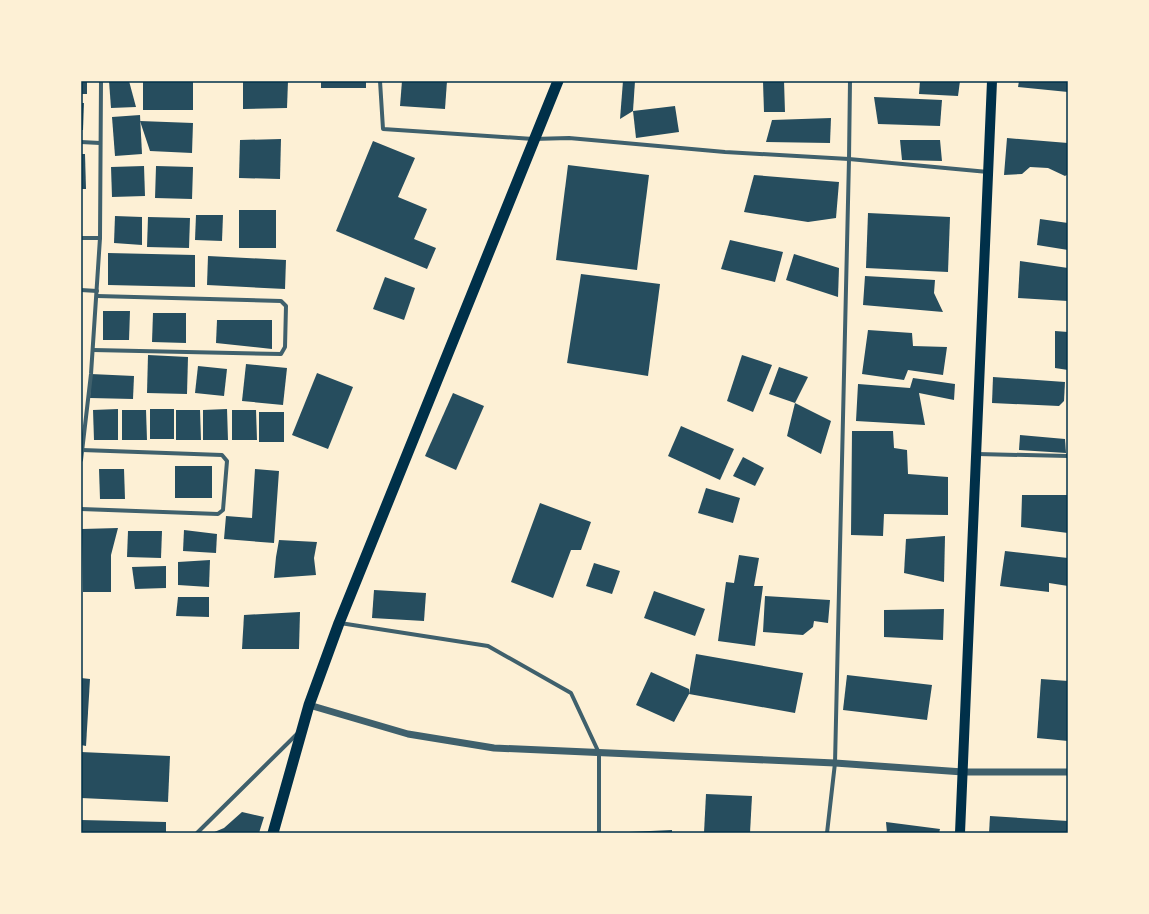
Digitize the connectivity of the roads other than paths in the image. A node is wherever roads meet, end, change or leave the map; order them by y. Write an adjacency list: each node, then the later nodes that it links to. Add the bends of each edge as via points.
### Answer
1 (101, 81): 8 (street)
2 (380, 81): 6 (street, via 383,129)
3 (558, 81): 6 (highway)
4 (850, 81): 9 (street)
5 (992, 81): 10 (main road)
6 (533, 139): 9 (street, via 569,138 726,152); 22 (highway)
7 (81, 142): 8 (street)
8 (100, 143): 12 (street)
9 (849, 159): 10 (street); 26 (street)
10 (989, 172): 18 (main road)
11 (81, 238): 12 (street)
12 (100, 238): 14 (street)
13 (81, 290): 14 (street)
14 (97, 291): 15 (street)
15 (97, 296): 16 (street); 16 (street, via 282,301 286,306 286,347 281,354)
16 (93, 350): 17 (street)
17 (82, 450): 20 (street); 21 (street, via 222,455 227,461 223,510 218,514)
18 (976, 454): 19 (street); 27 (main road)
19 (1068, 456)
20 (81, 460)
21 (81, 509)
22 (340, 623): 23 (highway); 25 (street, via 488,646 571,693)
23 (309, 705): 24 (highway); 25 (street, via 408,734 494,748)
24 (302, 730): 29 (street); 30 (highway)
25 (599, 753): 26 (street); 31 (street)
26 (835, 763): 27 (street); 32 (street)
27 (962, 772): 28 (street); 33 (main road)
28 (1068, 772)
29 (197, 833)
30 (273, 833)
31 (599, 833)
32 (828, 833)
33 (960, 833)

